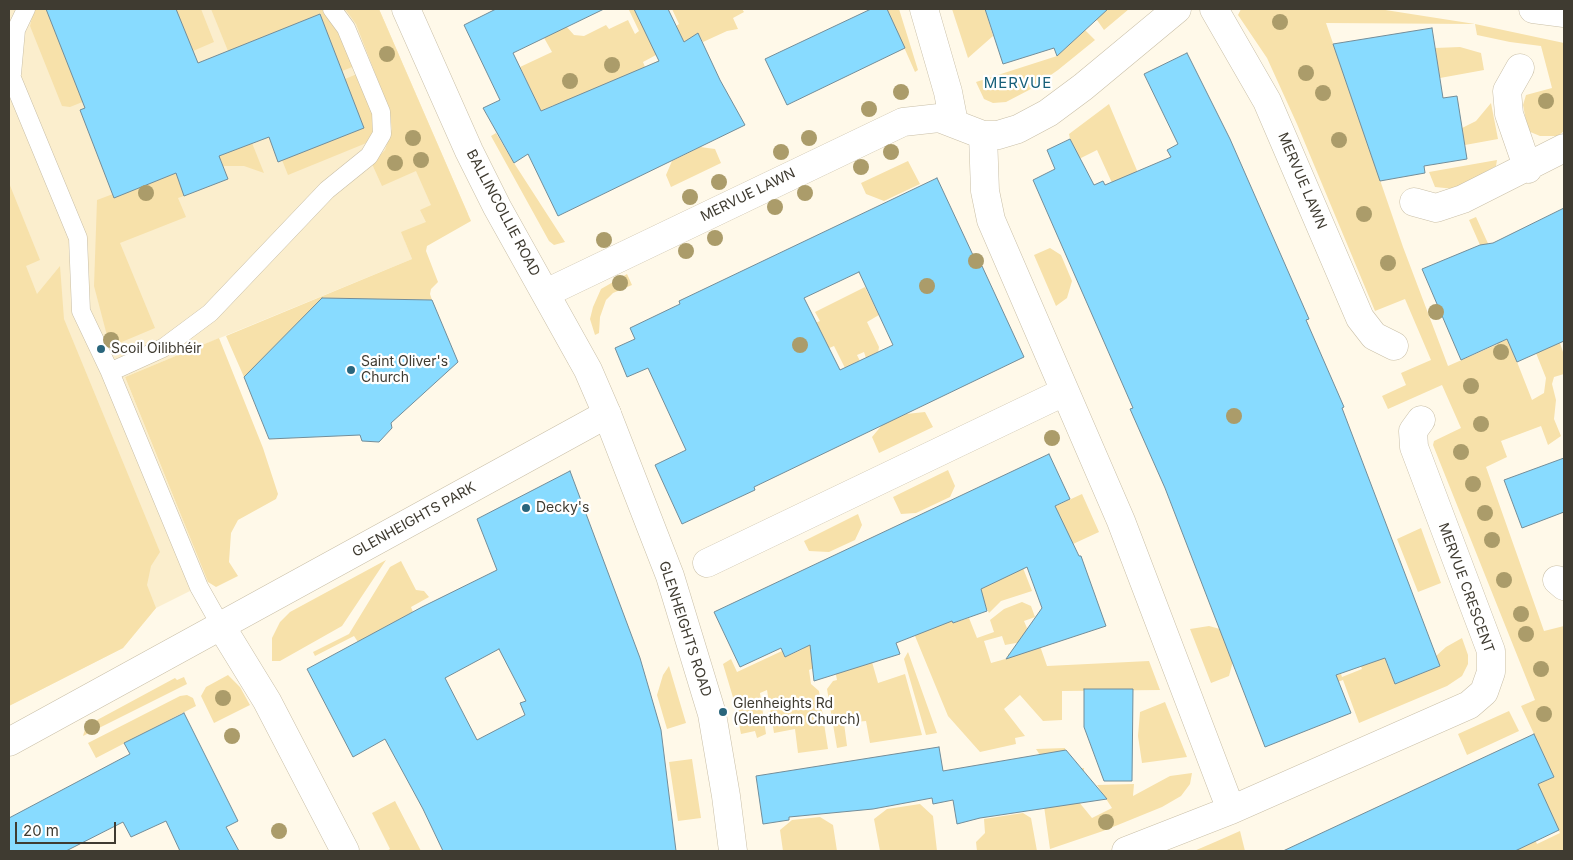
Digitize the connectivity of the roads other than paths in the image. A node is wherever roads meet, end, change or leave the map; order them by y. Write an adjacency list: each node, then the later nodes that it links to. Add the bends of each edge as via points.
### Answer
1 (26, 9): 10 (lane, via 16,30)
2 (332, 9): 18 (lane, via 346,28 381,112 382,134 369,156 328,190 210,313 163,348)
3 (406, 9): 16 (street, BALLINCOLLIE ROAD, via 469,151)
4 (924, 9): 11 (street)
5 (1176, 9): 12 (street, MERVUE LAWN, via 1048,113 1018,129 998,135)
6 (1214, 9): 17 (street, MERVUE LAWN, via 1267,101 1360,318 1374,336)
7 (1534, 9): 8 (street)
8 (1564, 13)
9 (1520, 68): 14 (street, via 1508,91 1509,114)
10 (10, 72): 18 (lane, via 78,238 81,312)
11 (954, 123): 12 (street, MERVUE LAWN); 16 (street, MERVUE LAWN, via 939,118 903,122)
12 (983, 135): 19 (street, via 985,191 991,220)
13 (1564, 148): 14 (street)
14 (1528, 169): 15 (street, via 1463,200 1436,208)
15 (1414, 202)
16 (546, 293): 20 (street, BALLINCOLLIE ROAD)
17 (1394, 346)
18 (110, 372): 23 (lane, via 199,587)
19 (1064, 392): 22 (street); 25 (street, via 1121,522)
20 (608, 414): 23 (street, GLENHEIGHTS PARK); 27 (street, GLENHEIGHTS ROAD, via 670,576 712,714)
21 (1421, 420): 25 (street, MERVUE CRESCENT, via 1413,431 1414,447 1491,651 1492,672 1484,692 1469,706)
22 (707, 564)
23 (221, 626): 24 (street, GLENHEIGHTS PARK); 26 (street, via 268,701)
24 (9, 742)
25 (1231, 810): 28 (street, MERVUE CRESCENT)
26 (345, 851)
27 (733, 851)
28 (1126, 851)

